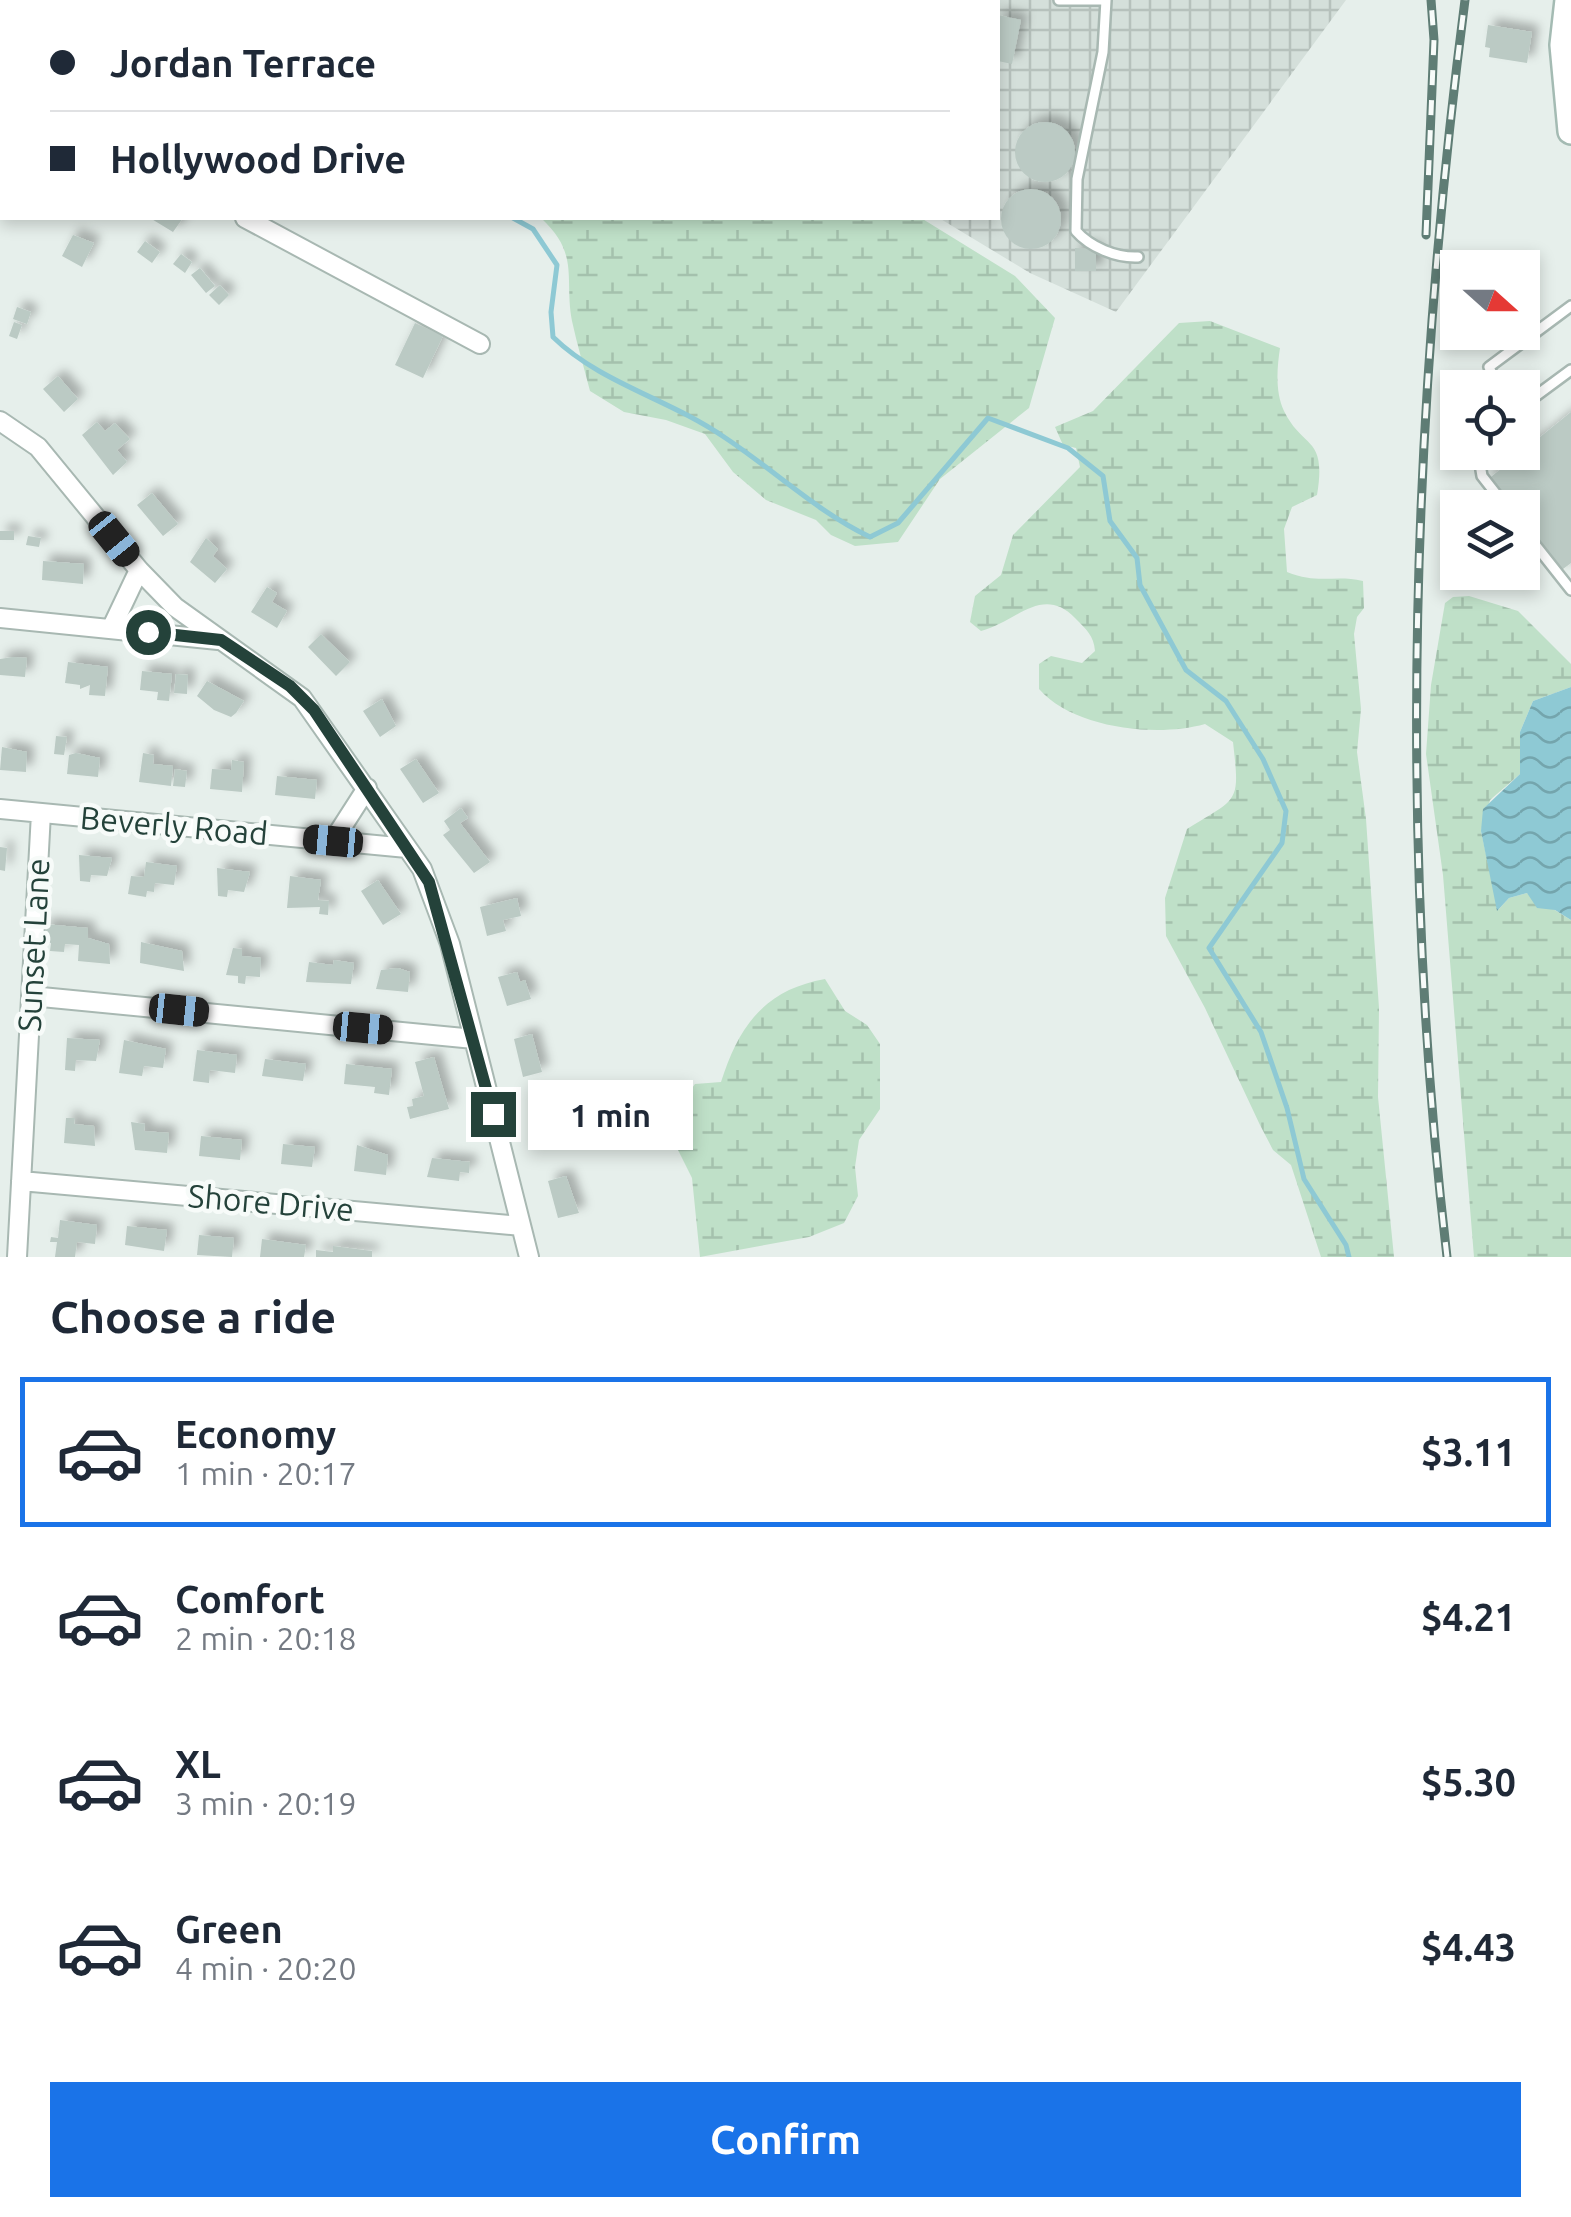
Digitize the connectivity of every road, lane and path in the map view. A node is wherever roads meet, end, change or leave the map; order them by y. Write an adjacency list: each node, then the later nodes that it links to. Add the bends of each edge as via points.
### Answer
1 (1059, 0): 2 (lane)
2 (1104, 0): 6 (lane, via 1104,52 1077,178 1076,231 1111,253)
3 (1568, 0): 4 (street, via 1564,59)
4 (1571, 131)
5 (249, 220): 8 (street)
6 (1138, 257)
7 (1571, 306): 9 (lane)
8 (480, 344)
9 (1489, 370)
10 (1571, 370): 11 (lane)
11 (1540, 393)
12 (0, 421): 14 (street, via 38,446)
13 (1540, 551): 15 (lane)
14 (139, 570): 17 (street); 18 (street)
15 (1571, 590)
16 (0, 618): 17 (street)
17 (111, 629): 18 (street)
18 (221, 640): 19 (street, via 302,698)
19 (367, 788): 22 (street); 23 (street)
20 (0, 809): 21 (street, Beverly Road)
21 (41, 813): 22 (street, Beverly Road); 24 (street, Sunset Lane)
22 (333, 841): 23 (street, Beverly Road)
23 (407, 848): 25 (street, via 438,905)
24 (31, 996): 25 (street); 26 (street, Sunset Lane)
25 (474, 1039): 27 (street)
26 (22, 1181): 27 (street, Shore Drive); 28 (street, Sunset Lane)
27 (521, 1226): 29 (street)
28 (18, 1257)
29 (529, 1257)

